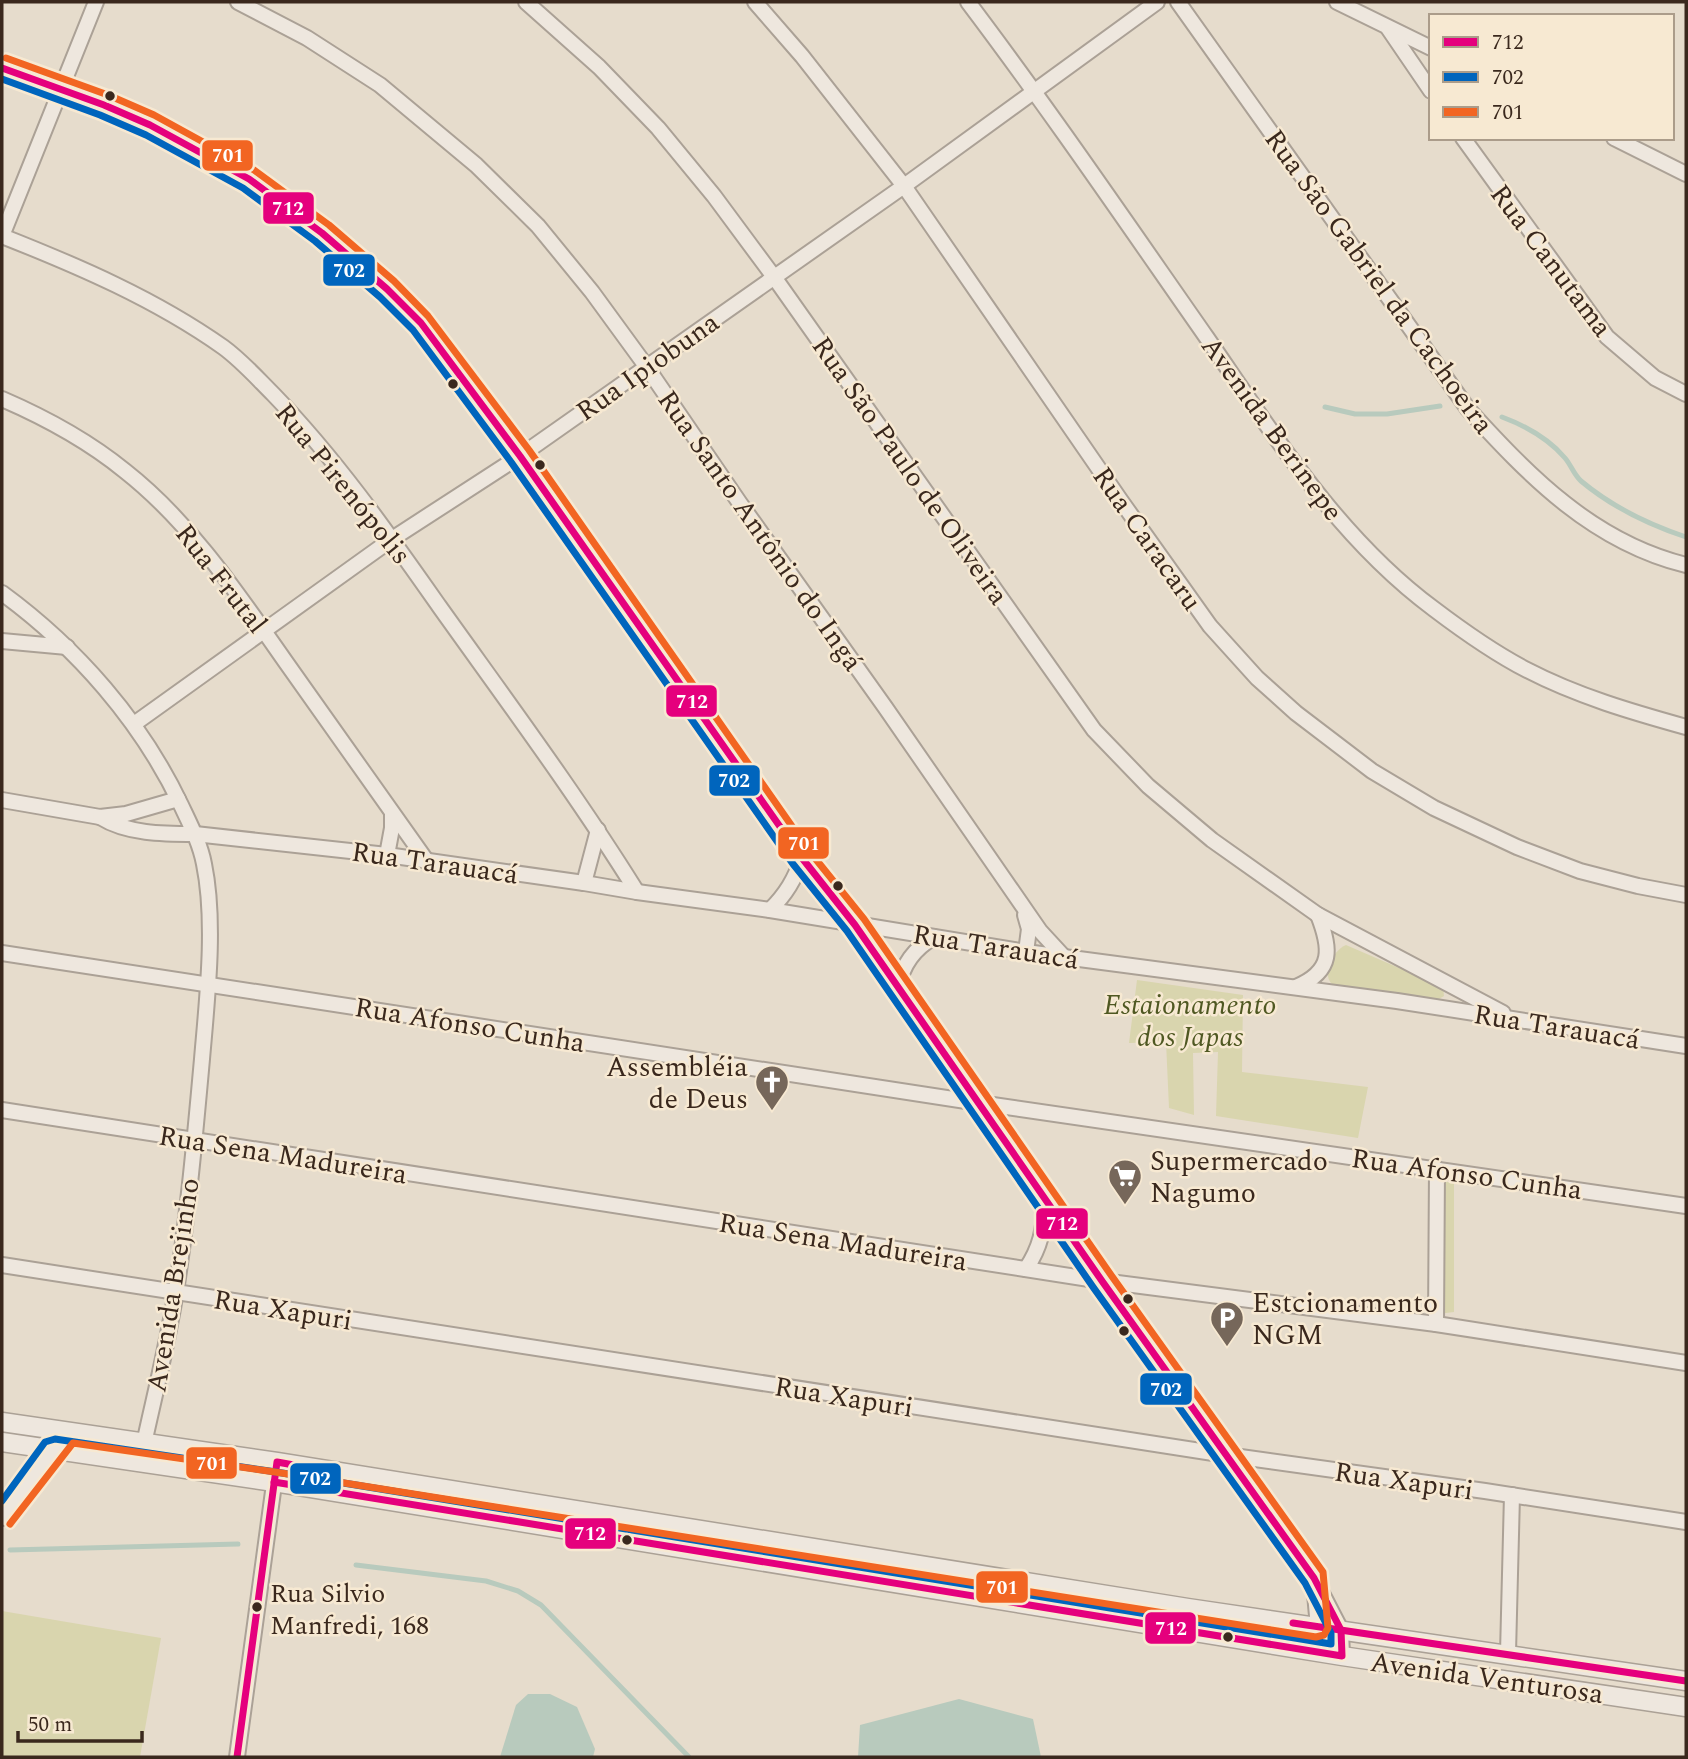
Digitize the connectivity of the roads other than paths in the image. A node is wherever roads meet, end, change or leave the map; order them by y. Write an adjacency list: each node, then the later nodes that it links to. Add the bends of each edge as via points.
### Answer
1 (96, 2): 13 (street)
2 (238, 2): 21 (street, Rua Santo Antônio do Ingá, via 307,38 380,85 476,165 538,226)
3 (526, 2): 20 (street, Rua São Paulo de Oliveira, via 599,66 658,128)
4 (755, 2): 18 (street, Rua Caracaru)
5 (968, 2): 14 (street, Avenida Berinepe)
6 (1157, 2): 14 (street, Rua Ipiobuna)
7 (1178, 2): 26 (street, Rua São Gabriel da Cachoeira, via 1468,409 1522,468 1572,511 1630,545)
8 (1337, 2): 9 (street)
9 (1387, 27): 10 (street); 12 (street)
10 (1429, 47)
11 (2, 68): 13 (street)
12 (1429, 88)
13 (61, 89): 19 (street); 24 (street, via 188,144 249,179 322,233 421,324)
14 (1035, 92): 18 (street, Rua Ipiobuna); 32 (street, Avenida Berinepe, via 1275,436 1336,517 1386,568 1432,608 1527,670 1583,694)
15 (1464, 140): 22 (street, Rua Canutama, via 1607,337 1655,378)
16 (1618, 140): 17 (street)
17 (1686, 173)
18 (904, 186): 20 (street, Rua Ipiobuna); 44 (street, Rua Caracaru, via 1210,626 1257,678 1371,771 1434,808 1580,871)
19 (2, 236): 25 (street, Rua Pirenópolis, via 138,296 225,349 305,427)
20 (774, 277): 21 (street, Rua Ipiobuna); 47 (street, Rua São Paulo de Oliveira, via 1094,730 1148,786 1212,840)
21 (646, 366): 24 (street, Rua Ipiobuna); 45 (street, Rua Santo Antônio do Ingá)
22 (1686, 394)
23 (2, 399): 28 (street, Rua Frutal, via 85,441 161,502 194,537)
24 (520, 456): 25 (street, Rua Ipiobuna); 40 (street)
25 (392, 539): 28 (street, Rua Ipiobuna); 37 (street, Rua Pirenópolis)
26 (1686, 565)
27 (2, 593): 30 (street, Avenida Brejinho)
28 (265, 632): 31 (street, Rua Ipiobuna); 35 (street, Rua Frutal)
29 (2, 641): 30 (street)
30 (67, 647): 31 (street, Avenida Brejinho)
31 (134, 724): 33 (street, Avenida Brejinho)
32 (1686, 727)
33 (178, 799): 36 (street, Rua Tarauacá); 38 (street, Avenida Brejinho)
34 (2, 800): 36 (street, Rua Tarauacá)
35 (391, 811): 39 (street); 41 (street, Rua Frutal)
36 (100, 817): 38 (street, Rua Tarauacá, via 114,826)
37 (598, 830): 42 (street); 43 (street, Rua Pirenópolis)
38 (195, 834): 39 (street, Rua Tarauacá); 53 (street, Avenida Brejinho, via 209,899)
39 (387, 855): 41 (street, Rua Tarauacá)
40 (802, 858): 46 (street, via 794,880); 48 (street)
41 (426, 860): 42 (street, Rua Tarauacá)
42 (584, 883): 43 (street, Rua Tarauacá)
43 (637, 892): 46 (street, Rua Tarauacá)
44 (1686, 895)
45 (1023, 907): 50 (street, Rua Santo Antônio do Ingá, via 1028,929); 52 (street, Rua Santo Antônio do Ingá)
46 (770, 909): 48 (street, Rua Tarauacá)
47 (1318, 915): 55 (street, via 1328,952 1323,968 1312,981); 56 (street, Rua São Paulo de Oliveira)
48 (855, 925): 49 (street, Rua Tarauacá); 54 (street)
49 (934, 937): 50 (street, Rua Tarauacá); 54 (street, via 910,956)
50 (1026, 952): 52 (street, Rua Tarauacá)
51 (2, 953): 53 (street, Rua Afonso Cunha)
52 (1064, 957): 55 (street, Rua Tarauacá)
53 (208, 984): 58 (street, Rua Afonso Cunha); 60 (street, Avenida Brejinho)
54 (898, 987): 58 (street)
55 (1292, 988): 56 (street, Rua Tarauacá)
56 (1513, 1018): 57 (street, Rua Tarauacá)
57 (1686, 1046)
58 (979, 1103): 61 (street, Rua Afonso Cunha); 62 (street)
59 (2, 1110): 60 (street, Rua Sena Madureira)
60 (195, 1140): 65 (street, Rua Sena Madureira); 67 (street, Avenida Brejinho)
61 (1437, 1168): 63 (street, Rua Afonso Cunha); 68 (street)
62 (1046, 1200): 65 (street, via 1042,1238); 66 (street)
63 (1686, 1206)
64 (2, 1265): 67 (street, Rua Xapuri)
65 (1026, 1269): 66 (street, Rua Sena Madureira)
66 (1102, 1281): 68 (street, Rua Sena Madureira); 75 (street)
67 (176, 1293): 73 (street, Avenida Brejinho); 75 (street, Rua Xapuri)
68 (1436, 1324): 69 (street, Rua Sena Madureira)
69 (1686, 1363)
70 (2, 1422): 71 (street, Avenida Venturosa)
71 (68, 1432): 73 (street, Avenida Venturosa); 74 (street)
72 (2, 1442): 74 (street, Avenida Venturosa)
73 (144, 1443): 76 (street, Avenida Brejinho); 77 (street, Avenida Venturosa)
74 (53, 1449): 76 (street, Avenida Venturosa); 80 (street)
75 (1226, 1455): 79 (street, Rua Xapuri); 82 (street)
76 (140, 1462): 78 (street, Avenida Venturosa)
77 (277, 1462): 78 (street); 83 (street, Avenida Venturosa)
78 (274, 1482): 85 (street, Avenida Venturosa); 90 (street)
79 (1512, 1495): 81 (street, Rua Xapuri); 86 (street)
80 (2, 1518)
81 (1686, 1522)
82 (1314, 1578): 83 (street); 84 (street)
83 (1318, 1627): 84 (street, Avenida Venturosa); 85 (street)
84 (1341, 1630): 86 (street, Avenida Venturosa); 87 (street)
85 (1314, 1652): 87 (street, Avenida Venturosa)
86 (1508, 1653): 88 (street, Avenida Venturosa)
87 (1342, 1656): 89 (street, Avenida Venturosa)
88 (1686, 1681)
89 (1686, 1707)
90 (237, 1757)

